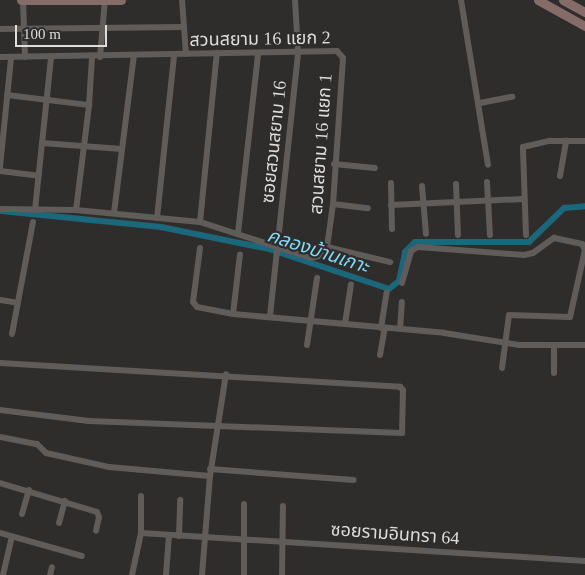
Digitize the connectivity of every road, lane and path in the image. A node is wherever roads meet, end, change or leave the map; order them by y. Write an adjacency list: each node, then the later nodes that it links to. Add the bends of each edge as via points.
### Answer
1 (22, 0): 2 (street); 14 (street)
2 (105, 0): 3 (street); 11 (street)
3 (121, 0)
4 (182, 0): 12 (street)
5 (295, 0): 15 (street, ซอยสวนสยาม 16)
6 (461, 0): 31 (street)
7 (538, 0): 10 (street)
8 (563, 0): 9 (street)
9 (585, 12)
10 (585, 26)
11 (102, 28): 12 (street); 14 (street); 26 (street)
12 (184, 28): 17 (street)
13 (0, 29): 14 (street)
14 (24, 29): 23 (street)
15 (298, 52): 18 (street, สวนสยาม 16 แยก 2); 19 (street, สวนสยาม 16 แยก 2); 71 (street, ซอยสวนสยาม 16)
16 (217, 53): 17 (street, สวนสยาม 16 แยก 2); 18 (street, สวนสยาม 16 แยก 2); 62 (street)
17 (186, 54): 21 (street, สวนสยาม 16 แยก 2)
18 (258, 54): 64 (street)
19 (340, 54): 38 (street, สวนสยาม 16 แยก 1, via 343,58)
20 (134, 55): 21 (street, สวนสยาม 16 แยก 2); 26 (street, สวนสยาม 16 แยก 2); 37 (street)
21 (174, 55): 60 (street)
22 (0, 57): 27 (street, สวนสยาม 16 แยก 2)
23 (26, 57): 24 (street, สวนสยาม 16 แยก 2); 27 (street, สวนสยาม 16 แยก 2)
24 (51, 57): 25 (street, สวนสยาม 16 แยก 2); 30 (street)
25 (92, 57): 26 (street, สวนสยาม 16 แยก 2); 32 (street)
26 (100, 57)
27 (11, 58): 28 (street)
28 (7, 95): 30 (street); 40 (street)
29 (512, 97): 31 (street)
30 (47, 100): 32 (street); 35 (street)
31 (480, 104): 39 (street)
32 (89, 105): 36 (street)
33 (566, 141): 34 (street); 44 (street); 49 (street, via 523,147)
34 (585, 141)
35 (42, 144): 36 (street); 43 (street)
36 (84, 146): 37 (street); 58 (street)
37 (122, 150): 59 (street)
38 (334, 164): 41 (street); 53 (street, สวนสยาม 16 แยก 1)
39 (488, 165)
40 (0, 167)
41 (375, 168)
42 (0, 172): 43 (street)
43 (39, 176): 57 (street)
44 (560, 176)
45 (487, 182): 50 (street)
46 (391, 183): 54 (street)
47 (456, 184): 51 (street)
48 (422, 186): 52 (street)
49 (522, 199): 50 (street); 67 (street)
50 (488, 200): 51 (street); 68 (street)
51 (456, 202): 52 (street); 66 (street)
52 (424, 203): 54 (street); 65 (street)
53 (333, 204): 55 (street); 69 (street, สวนสยาม 16 แยก 1)
54 (391, 205): 63 (street)
55 (368, 208)
56 (0, 210): 57 (street)
57 (35, 210): 58 (street)
58 (76, 210): 59 (street)
59 (114, 214): 60 (street)
60 (157, 218): 62 (street)
61 (33, 222): 81 (street)
62 (200, 222): 64 (street)
63 (392, 229)
64 (238, 233): 71 (street)
65 (426, 234)
66 (458, 235)
67 (526, 235)
68 (490, 236)
69 (327, 247): 71 (street, via 319,256 311,258); 74 (street)
70 (200, 248): 82 (street, via 193,302 197,307)
71 (278, 250): 83 (street, ซอยสวนสยาม 16)
72 (585, 250): 77 (street, via 582,244 554,238 533,253 524,254 418,247 411,251); 89 (street, via 570,318 512,314 508,317)
73 (240, 254): 82 (street)
74 (390, 262)
75 (317, 278): 84 (street)
76 (351, 284): 85 (street)
77 (402, 284)
78 (387, 292): 86 (street)
79 (0, 300): 81 (street)
80 (402, 302): 87 (street)
81 (18, 303): 88 (street)
82 (232, 314): 83 (street)
83 (270, 316): 84 (street)
84 (310, 321): 85 (street); 90 (street)
85 (345, 324): 86 (street)
86 (383, 328): 87 (street); 93 (street)
87 (400, 329): 89 (street)
88 (12, 334)
89 (504, 344): 91 (street); 95 (street)
90 (307, 345)
91 (554, 345): 92 (street); 96 (street)
92 (585, 345)
93 (380, 355)
94 (0, 364): 97 (street)
95 (502, 368)
96 (554, 373)
97 (226, 374): 99 (street); 99 (street, via 402,388 402,434)
98 (0, 410): 99 (street, via 89,421)
99 (217, 427): 101 (street)
100 (0, 437): 101 (street, via 36,444 46,453 109,467)
101 (210, 473): 102 (street); 118 (street)
102 (354, 480)
103 (0, 483): 104 (street)
104 (29, 490): 107 (street); 110 (street)
105 (141, 496): 114 (street)
106 (180, 500): 116 (street)
107 (65, 501): 111 (street); 112 (street, via 97,512)
108 (244, 504): 119 (street)
109 (283, 506): 120 (street)
110 (22, 514)
111 (58, 523)
112 (96, 531)
113 (0, 533): 117 (street)
114 (141, 533): 115 (street, ซอยรามอินทรา 64); 126 (street)
115 (169, 535): 116 (street, ซอยรามอินทรา 64); 127 (street)
116 (179, 536): 118 (street, ซอยรามอินทรา 64)
117 (12, 537): 121 (street); 124 (street)
118 (202, 537): 119 (street, ซอยรามอินทรา 64); 128 (street)
119 (245, 540): 120 (street, ซอยรามอินทรา 64); 129 (street)
120 (284, 542): 122 (street, ซอยรามอินทรา 64); 130 (street)
121 (82, 556)
122 (585, 561)
123 (52, 567): 125 (street)
124 (3, 575)
125 (50, 575)
126 (132, 575)
127 (166, 575)
128 (202, 575)
129 (244, 575)
130 (282, 575)

